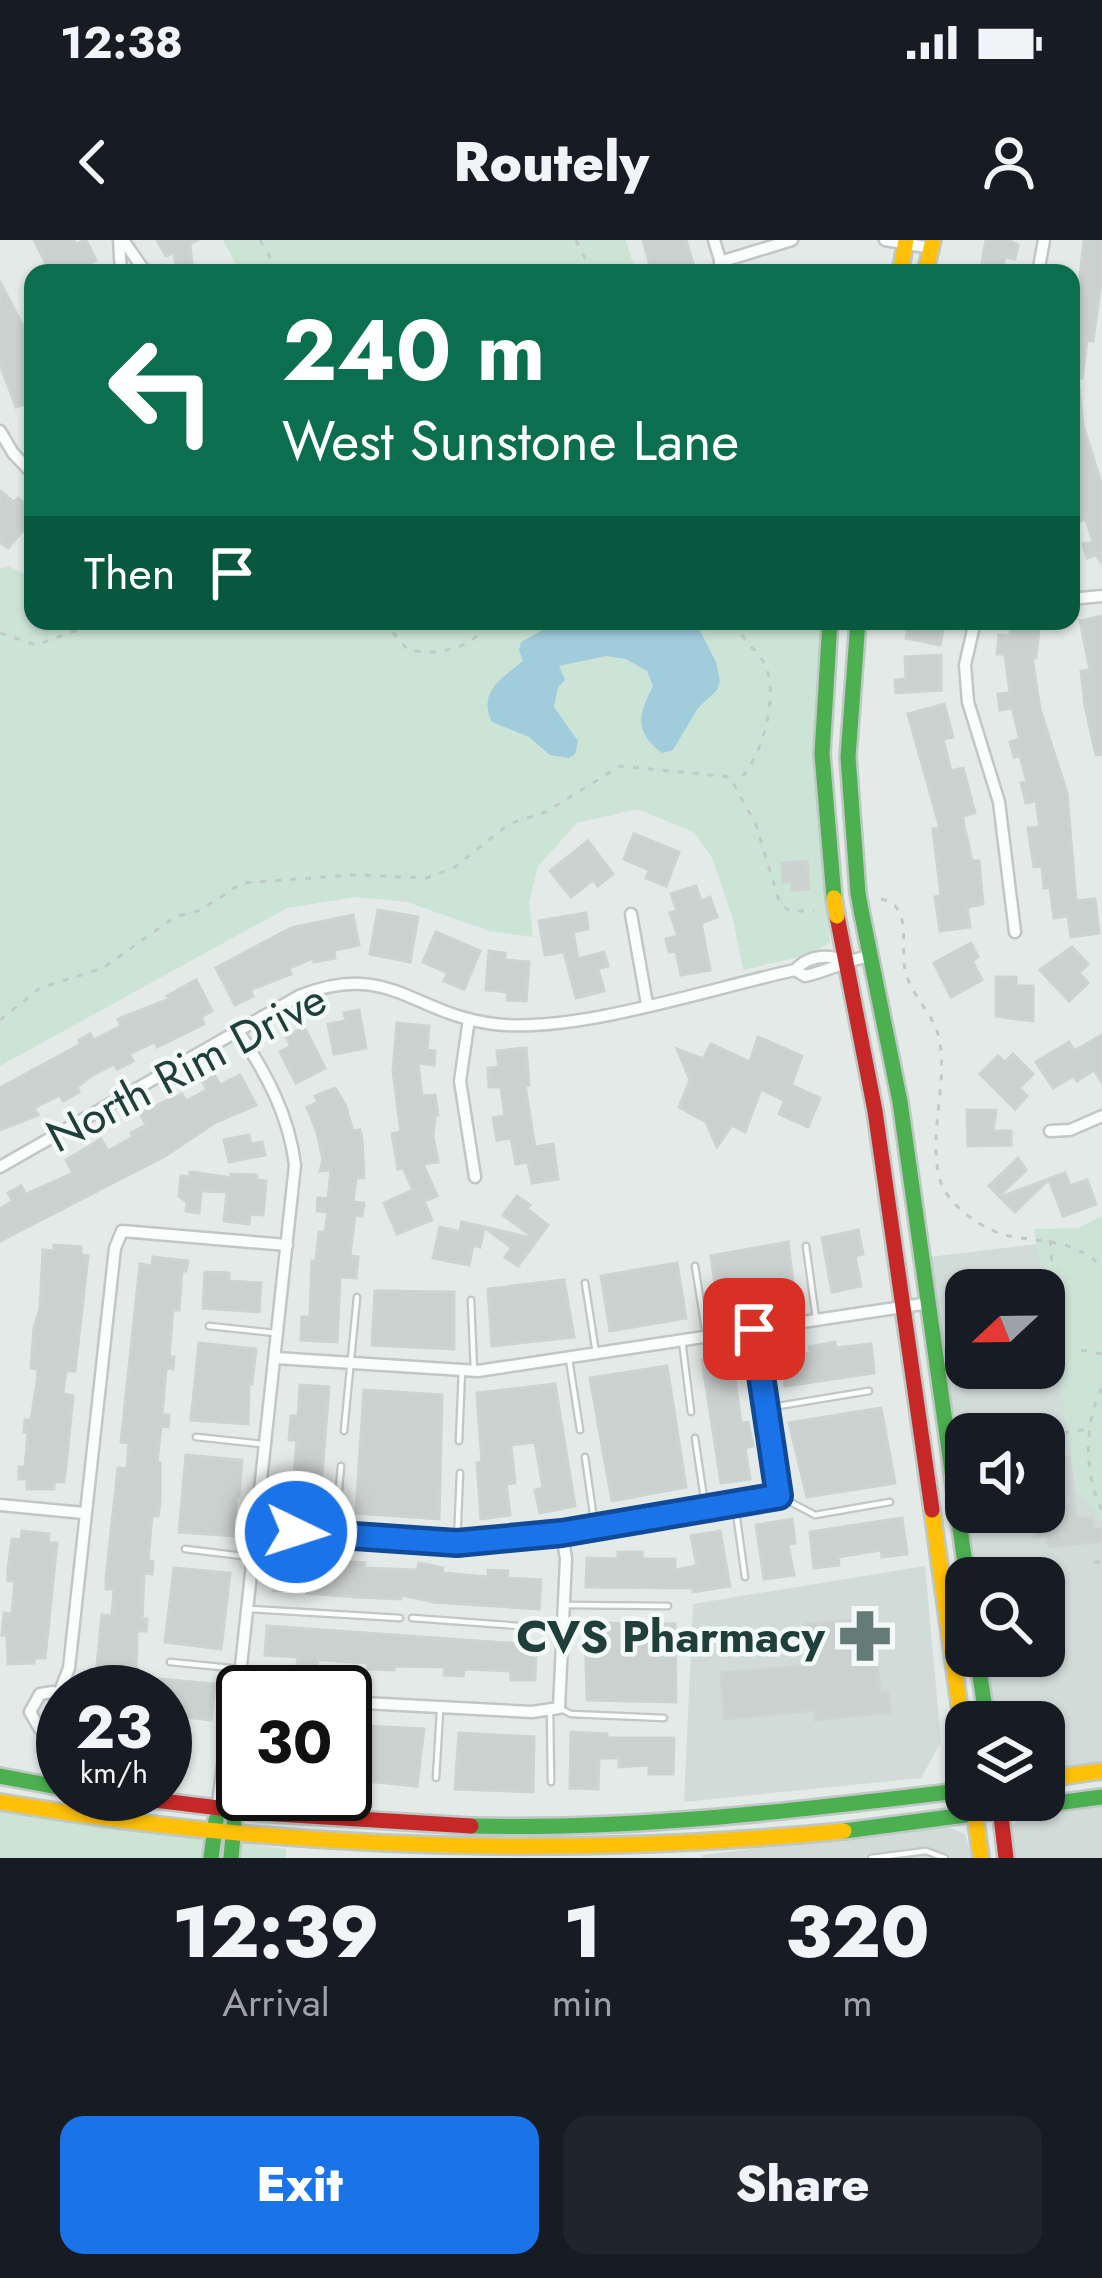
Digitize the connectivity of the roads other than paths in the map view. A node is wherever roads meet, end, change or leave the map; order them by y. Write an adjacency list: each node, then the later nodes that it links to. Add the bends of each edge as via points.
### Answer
1 (121, 240): 6 (street)
2 (792, 240): 7 (street)
3 (885, 240): 4 (street)
4 (906, 241): 5 (street)
5 (932, 244)
6 (139, 264)
7 (732, 264)
8 (0, 431): 9 (street)
9 (13, 453): 10 (street); 11 (street)
10 (0, 462)
11 (24, 465)
12 (829, 630): 18 (street, bridge, via 823,802)
13 (857, 630): 17 (street, via 848,760)
14 (973, 630): 16 (street, via 966,681 999,802)
15 (631, 914): 19 (street)
16 (1015, 932)
17 (870, 956): 18 (street, North Rim Drive); 32 (street)
18 (845, 960): 19 (street, North Rim Drive, via 832,970 795,970); 33 (street)
19 (647, 1004): 20 (street, North Rim Drive, via 532,1026)
20 (470, 1018): 21 (street, North Rim Drive, via 362,982 327,985); 25 (street, via 460,1081)
21 (238, 1031): 24 (street, North Rim Drive); 26 (street, via 292,1137)
22 (1102, 1117): 23 (street)
23 (1050, 1131)
24 (0, 1167)
25 (475, 1177)
26 (287, 1245): 37 (street); 62 (street, via 122,1231)
27 (806, 1246): 34 (lane)
28 (695, 1266): 38 (lane)
29 (585, 1283): 40 (lane)
30 (357, 1298): 43 (lane)
31 (471, 1300): 44 (lane)
32 (928, 1303): 33 (street); 69 (street)
33 (904, 1307): 34 (street); 82 (street)
34 (816, 1319): 36 (street)
35 (209, 1326): 37 (lane)
36 (754, 1329): 38 (street); 46 (street)
37 (277, 1333): 42 (street)
38 (706, 1335): 39 (street)
39 (682, 1339): 40 (street); 47 (lane)
40 (596, 1353): 41 (street)
41 (568, 1357): 44 (street); 48 (lane)
42 (274, 1358): 43 (street); 53 (street)
43 (349, 1363): 44 (street); 49 (lane)
44 (468, 1370): 52 (lane)
45 (869, 1390): 46 (lane)
46 (766, 1408): 57 (street)
47 (692, 1412)
48 (580, 1430)
49 (344, 1431)
50 (196, 1437): 53 (lane)
51 (694, 1438): 61 (lane)
52 (459, 1441)
53 (266, 1445): 64 (street)
54 (584, 1457): 63 (lane)
55 (341, 1466): 66 (lane)
56 (460, 1473): 67 (lane)
57 (779, 1496): 58 (lane, via 815,1514); 60 (street)
58 (890, 1502)
59 (0, 1505): 62 (street)
60 (735, 1505): 61 (street); 71 (lane)
61 (706, 1510): 63 (street)
62 (84, 1513): 79 (street)
63 (595, 1527): 65 (street)
64 (257, 1529): 66 (street); 70 (street)
65 (562, 1533): 67 (street); 72 (street)
66 (334, 1534): 67 (street)
67 (457, 1543)
68 (185, 1549): 70 (lane)
69 (964, 1557)
70 (254, 1558): 74 (street)
71 (745, 1576)
72 (565, 1605): 73 (lane); 77 (street)
73 (668, 1606)
74 (248, 1609): 75 (lane); 80 (street)
75 (400, 1618)
76 (412, 1618): 77 (lane)
77 (565, 1630): 85 (street)
78 (170, 1662): 81 (lane)
79 (69, 1665)
80 (241, 1665)
81 (216, 1667)
82 (959, 1701)
83 (372, 1704): 84 (street)
84 (440, 1708): 85 (street); 90 (lane)
85 (555, 1709): 86 (lane); 91 (lane)
86 (664, 1718)
87 (1102, 1771): 88 (street)
88 (1065, 1776)
89 (0, 1777): 92 (street)
90 (436, 1778)
91 (551, 1782)
92 (36, 1783)
93 (945, 1792): 100 (street)
94 (1102, 1797): 95 (street)
95 (1065, 1800)
96 (0, 1802): 101 (street)
97 (945, 1811): 106 (street)
98 (216, 1814): 101 (street)
99 (192, 1815): 101 (street)
100 (727, 1818): 105 (street); 106 (street)
101 (215, 1821): 105 (street); 105 (street); 107 (street)
102 (234, 1821): 105 (street)
103 (976, 1821): 111 (street)
104 (1002, 1821): 112 (street)
105 (234, 1824): 106 (street, via 345,1846); 108 (street)
106 (725, 1842)
107 (211, 1858)
108 (231, 1858)
109 (871, 1858): 110 (lane, via 926,1851)
110 (945, 1858)
111 (981, 1858)
112 (1006, 1858)

